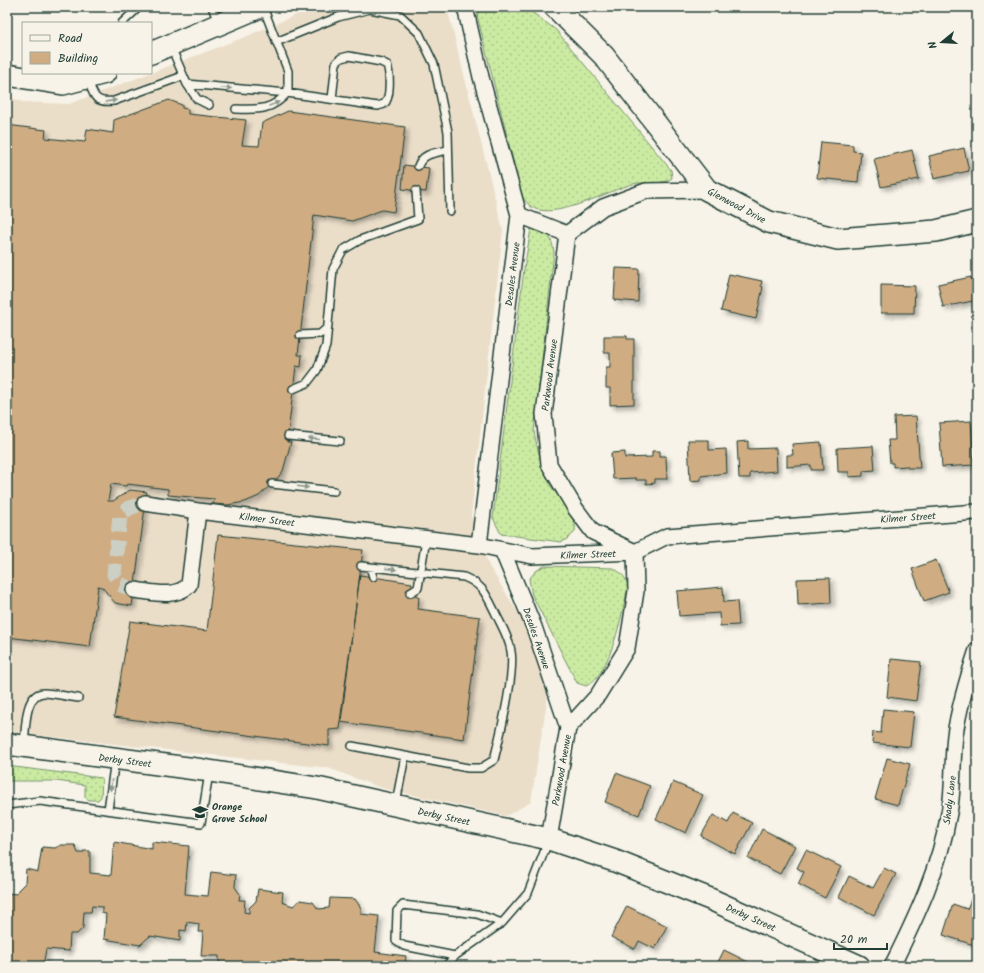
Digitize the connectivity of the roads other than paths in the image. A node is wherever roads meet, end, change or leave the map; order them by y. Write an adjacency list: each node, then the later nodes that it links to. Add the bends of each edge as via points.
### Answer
1 (139, 7): 6 (lane)
2 (261, 7): 5 (street); 7 (lane)
3 (466, 7): 23 (street, Desales Avenue, via 481,77)
4 (555, 7): 20 (street, Glenwood Drive, via 604,56)
5 (216, 16): 8 (street)
6 (123, 22)
7 (276, 42): 14 (lane, via 288,71); 18 (lane, via 338,17 370,9 400,15 420,32 434,64 448,132)
8 (170, 44): 9 (street); 12 (lane)
9 (152, 53)
10 (7, 75): 11 (street, via 63,84)
11 (94, 75): 12 (lane, one-way to 12, via 94,96 102,102 114,101)
12 (184, 76): 13 (lane)
13 (187, 84): 14 (lane, one-way to 14); 16 (lane, via 197,99)
14 (287, 93): 15 (lane); 17 (lane, one-way to 14, via 258,110 280,103)
15 (332, 99): 15 (lane, via 378,106 384,104 388,99 388,66 381,62 349,56 341,58 336,63)
16 (209, 105)
17 (236, 109)
18 (448, 150): 19 (lane, via 427,154); 22 (lane)
19 (418, 166)
20 (707, 190): 24 (street, Glenwood Drive, via 769,222 838,239 936,231); 25 (street, via 646,191 603,207)
21 (416, 191): 26 (lane, via 418,219 360,240 343,250 333,268)
22 (450, 211)
23 (519, 215): 25 (street); 37 (street, Desales Avenue)
24 (977, 221)
25 (567, 234): 39 (street, Parkwood Avenue, via 544,414 549,464 575,508 593,532)
26 (327, 328): 27 (lane, via 320,334); 28 (lane, via 326,346 317,370 307,383)
27 (300, 335)
28 (293, 389)
29 (288, 436): 30 (lane, one-way to 29)
30 (340, 441)
31 (272, 484): 32 (lane, one-way to 32)
32 (334, 491)
33 (145, 503): 34 (street, Kilmer Street)
34 (198, 511): 36 (street, Kilmer Street); 44 (street, via 189,585 183,591 173,594)
35 (977, 512): 39 (street, Kilmer Street, via 668,536)
36 (426, 539): 37 (street, Kilmer Street); 42 (lane)
37 (478, 545): 38 (street, Kilmer Street)
38 (502, 550): 39 (street, Kilmer Street, via 532,556); 48 (street, Desales Avenue, via 534,627)
39 (635, 552): 48 (street, Parkwood Avenue, via 636,591 627,648 598,695)
40 (361, 566): 41 (lane)
41 (370, 567): 42 (lane, one-way to 42); 43 (lane)
42 (422, 572): 45 (lane, via 418,588); 51 (lane, via 476,581 484,590 508,639 512,653 512,669 494,760 481,768 468,768)
43 (373, 577)
44 (134, 590)
45 (410, 593)
46 (977, 650): 62 (street, Shady Lane, via 955,734 950,813 938,861 914,923)
47 (78, 698): 49 (lane, via 42,693 34,695 29,702)
48 (568, 728): 57 (street, Parkwood Avenue)
49 (15, 746): 52 (street, Derby Street)
50 (352, 746): 51 (lane)
51 (406, 756): 55 (lane)
52 (114, 759): 53 (street, Derby Street); 56 (lane, one-way to 56)
53 (209, 771): 55 (street, Derby Street, via 317,788); 56 (lane, via 201,823)
54 (7, 805): 56 (lane, via 40,801)
55 (396, 805): 57 (street, Derby Street)
56 (108, 810)
57 (549, 839): 58 (lane, via 528,893); 61 (street, Derby Street, via 710,899)
58 (502, 923): 59 (lane); 59 (lane, via 477,914 403,905 397,911 396,941 404,946)
59 (455, 956): 60 (lane)
60 (446, 966)
61 (859, 966)
62 (892, 966)

